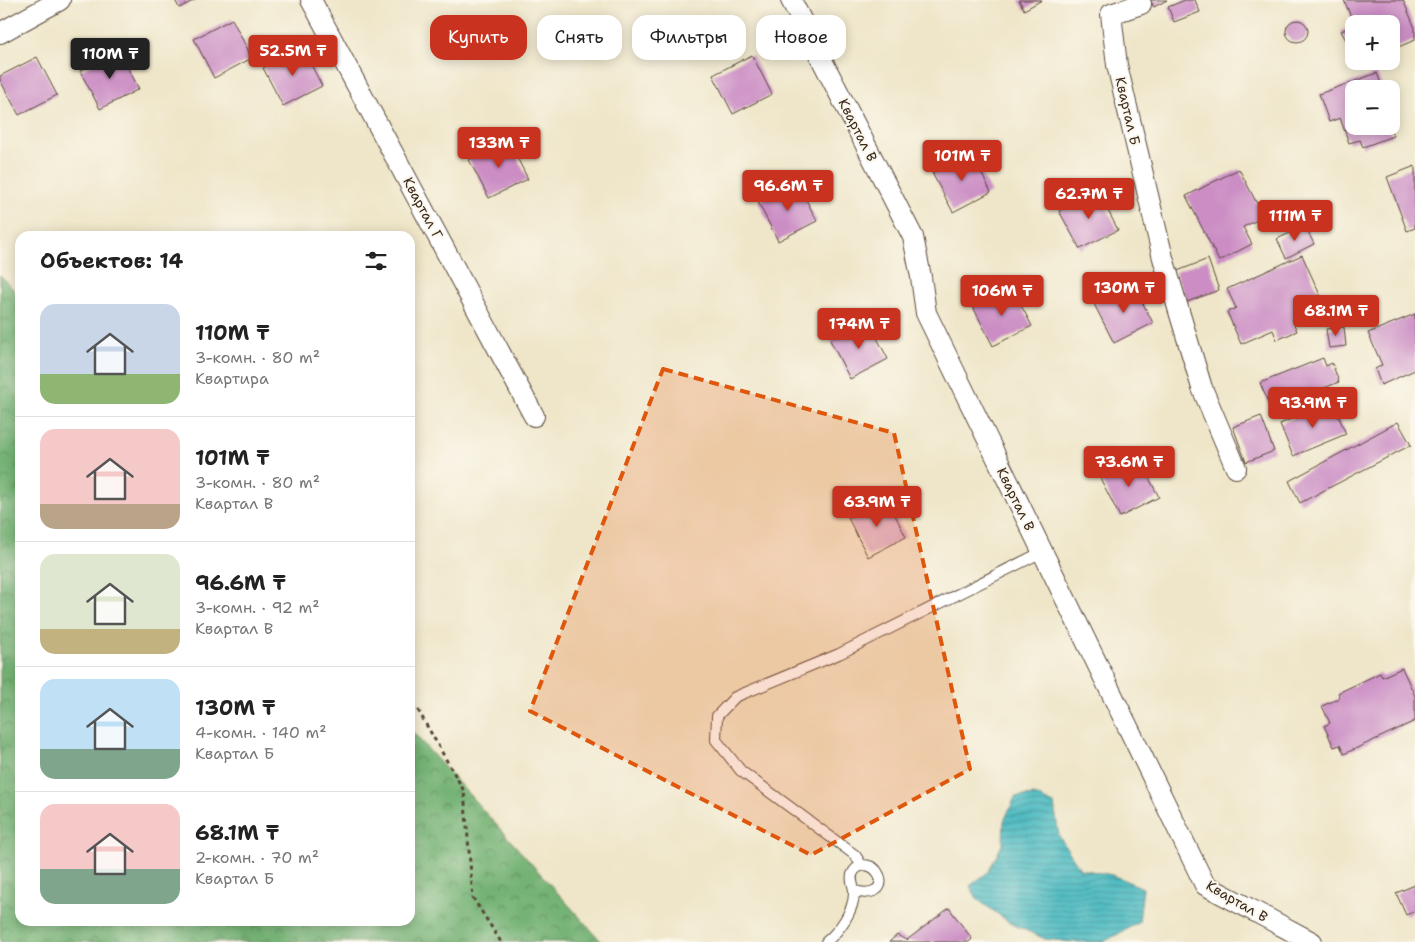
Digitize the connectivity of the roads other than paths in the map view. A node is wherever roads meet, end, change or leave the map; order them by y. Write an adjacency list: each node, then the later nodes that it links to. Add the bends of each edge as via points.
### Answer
1 (60, 0): 5 (street)
2 (311, 0): 6 (street, Квартал Г)
3 (791, 0): 8 (street, Квартал В, via 913,238 926,313)
4 (1139, 0): 7 (street, Квартал Б, via 1141,4 1111,14 1117,65 1166,267 1202,388)
5 (0, 33)
6 (534, 416)
7 (1236, 468)
8 (1042, 552): 9 (lane, via 839,654 735,697 718,716 716,740 741,771 855,854); 12 (street, Квартал В, via 1204,885)
9 (862, 866): 10 (lane, via 852,875); 10 (lane, via 875,869 880,882 871,893)
10 (855, 891): 11 (lane, via 847,916)
11 (826, 942)
12 (1312, 942)

